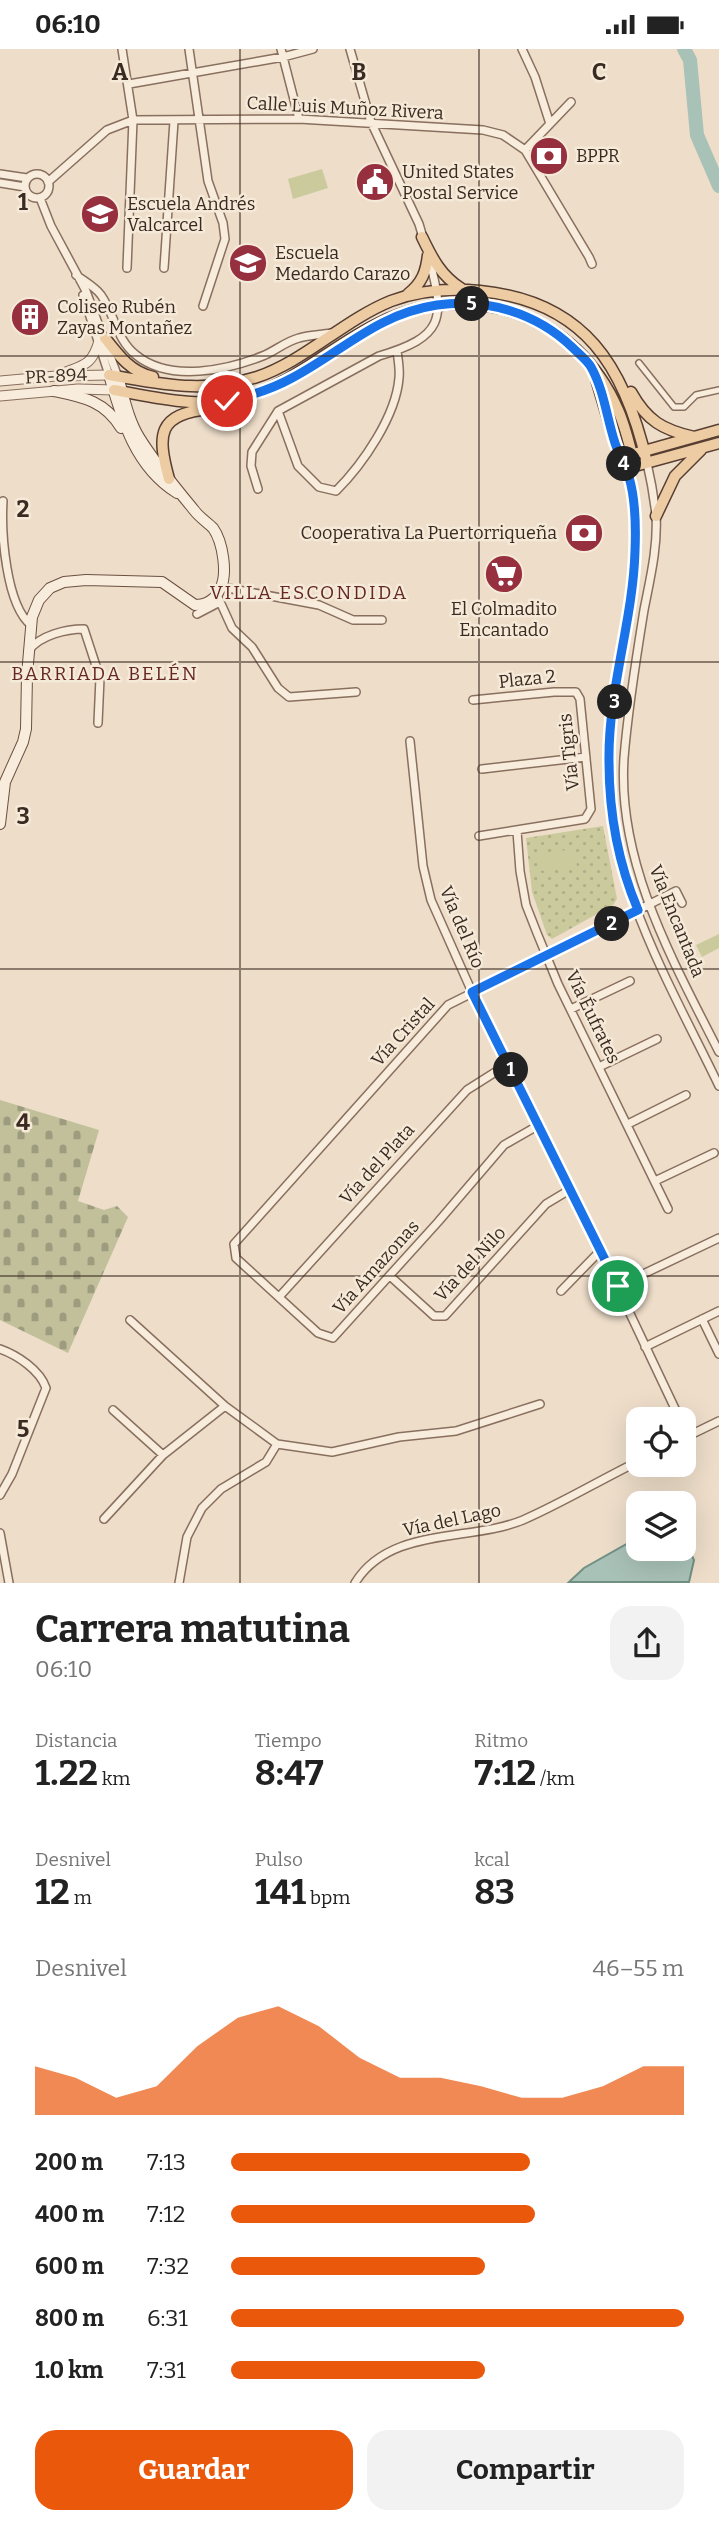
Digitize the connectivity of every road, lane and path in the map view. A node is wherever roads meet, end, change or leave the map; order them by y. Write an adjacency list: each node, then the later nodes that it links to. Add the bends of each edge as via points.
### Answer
1 (121, 49): 8 (street)
2 (189, 49): 7 (street)
3 (313, 49): 6 (street)
4 (351, 49): 14 (street)
5 (522, 49): 15 (street)
6 (282, 53): 7 (street); 10 (street)
7 (193, 72): 8 (street); 12 (street)
8 (129, 84): 11 (street)
9 (571, 102): 15 (street)
10 (299, 119): 12 (street, Calle Luis Muñoz Rivera); 14 (street, Calle Luis Muñoz Rivera)
11 (133, 120): 13 (street, Calle Luis Muñoz Rivera); 19 (street, Calle Luis Muñoz Rivera, via 107,130); 27 (street)
12 (201, 120): 13 (street, Calle Luis Muñoz Rivera); 33 (street, via 208,181 225,239)
13 (174, 121): 25 (street)
14 (371, 122): 16 (street, Calle Luis Muñoz Rivera, via 483,130 503,135); 23 (street)
15 (550, 124): 16 (street)
16 (525, 150): 26 (street)
17 (0, 174): 18 (street)
18 (27, 178): 19 (street, via 39,174); 21 (street)
19 (48, 182): 22 (street, via 47,193)
20 (0, 183): 21 (street)
21 (24, 187): 22 (street, via 32,197)
22 (40, 198): 28 (street)
23 (422, 237): 24 (street); 30 (main road, via 441,272)
24 (428, 255): 29 (street); 31 (main road, via 421,282)
25 (165, 264)
26 (592, 264)
27 (127, 268)
28 (76, 275): 34 (street, via 102,296 125,344 147,363 158,366 192,371 227,367 297,338); 35 (street)
29 (437, 290): 30 (main road); 31 (main road); 32 (street)
30 (464, 290): 37 (main road, via 546,306 585,334)
31 (404, 297): 34 (main road)
32 (438, 305): 36 (street, via 428,335); 39 (main road, via 489,305 529,317 566,341); 48 (main road, via 378,323 294,377)
33 (203, 306)
34 (332, 333): 43 (main road, via 257,376 206,387)
35 (102, 340): 40 (street, via 88,364); 41 (street); 43 (main road, via 136,371)
36 (397, 351): 49 (street, via 379,355); 49 (street, via 400,377 394,405 357,470 337,491 319,488 298,466)
37 (603, 354): 52 (main road, via 649,417 671,432); 54 (main road, via 630,405)
38 (639, 363): 44 (street, via 674,407 684,407 696,395)
39 (591, 366): 55 (main road, via 618,409); 57 (main road, via 616,446)
40 (55, 376): 41 (street, PR-894 / PR-894); 42 (street, PR-894 / PR-894)
41 (114, 376): 43 (main road); 46 (main road)
42 (0, 381)
43 (174, 386)
44 (719, 390)
45 (54, 391): 46 (street, PR-894 / PR-894); 47 (street, PR-894 / PR-894); 51 (main road, via 101,404)
46 (118, 391): 48 (main road, via 183,403); 51 (main road); 58 (main road, via 136,432)
47 (0, 395)
48 (243, 397): 58 (main road, via 234,405 183,413 172,421 161,445)
49 (278, 411): 59 (street, via 252,452)
50 (719, 430): 52 (main road)
51 (127, 434): 60 (main road, via 164,485)
52 (700, 436): 54 (main road)
53 (711, 446): 56 (main road); 62 (main road, via 675,476)
54 (644, 451): 55 (main road); 56 (main road)
55 (632, 454): 57 (main road)
56 (647, 463): 57 (main road); 62 (street, Vía Encantada)
57 (631, 467): 80 (street, Vía Encantada, via 635,554 608,758 611,815)
58 (169, 479): 60 (main road)
59 (258, 489)
60 (184, 496): 63 (main road, via 215,530 226,569)
61 (3, 501): 66 (street, via 6,569 17,610)
62 (656, 516): 79 (street, Vía Encantada, via 624,759 625,813 640,881)
63 (220, 595): 64 (street); 65 (street, via 319,605 353,619); 66 (main road, via 195,605 162,582 64,582 39,600); 68 (street, via 232,628 289,697)
64 (197, 614)
65 (383, 620)
66 (31, 625): 67 (main road)
67 (29, 650): 71 (street, via 42,639 68,629 84,629 100,678); 75 (main road, via 26,729 5,782)
68 (356, 692)
69 (580, 699): 70 (street, Plaza 2, via 576,692 566,691); 73 (street, Vía Tigris)
70 (473, 700)
71 (97, 723)
72 (410, 741): 83 (street, Vía del Río, via 431,900)
73 (586, 757): 74 (street); 76 (street, Vía Tigris, via 591,809 585,819)
74 (482, 769)
75 (0, 824)
76 (517, 831): 77 (street, Vía Tigris); 81 (street, Vía Éufrates, via 526,905)
77 (479, 836)
78 (682, 903): 79 (street, Vía Cristal, via 676,891)
79 (650, 904): 80 (street, Vía Cristal); 86 (street, Vía Encantada)
80 (638, 910): 81 (street, Vía Cristal); 89 (street, Vía Encantada)
81 (546, 957): 83 (street, Vía Cristal); 84 (street, Vía Éufrates)
82 (630, 981): 84 (street)
83 (472, 992): 87 (street, Vía del Río); 98 (street, Vía Cristal, via 448,1005 435,1019 234,1244)
84 (571, 1009): 88 (street, Vía Éufrates)
85 (657, 1039): 88 (street)
86 (719, 1052)
87 (508, 1064): 92 (street, Vía del Río); 103 (street, Vía del Plata, via 467,1090)
88 (599, 1066): 91 (street, Vía Éufrates)
89 (719, 1086)
90 (686, 1095): 91 (street)
91 (628, 1124): 94 (street, Vía Éufrates)
92 (539, 1125): 95 (street, Vía del Río); 100 (street, Vía Amazonas, via 504,1145)
93 (714, 1153): 94 (street)
94 (655, 1181): 96 (street, Vía Éufrates)
95 (572, 1189): 99 (street, Vía del Río); 100 (street, Vía del Nilo, via 546,1204 445,1316 434,1316)
96 (668, 1209)
97 (719, 1238): 101 (street)
98 (235, 1251): 103 (street, Vía Amazonas, via 236,1258)
99 (600, 1251): 101 (street, Vía del Río); 102 (street)
100 (390, 1276): 103 (street, Vía Amazonas, via 333,1338 318,1333)
101 (618, 1286): 107 (street, Vía del Río)
102 (561, 1291)
103 (279, 1297)
104 (719, 1311): 105 (street)
105 (702, 1319): 107 (street); 109 (street)
106 (130, 1320): 111 (street)
107 (645, 1347): 112 (street, Vía del Río)
108 (0, 1349): 119 (street, via 14,1354 43,1379 46,1388)
109 (719, 1354)
110 (540, 1403): 116 (street, via 456,1431 399,1437 332,1452)
111 (225, 1406): 116 (street); 117 (street)
112 (674, 1407)
113 (113, 1410): 117 (street)
114 (719, 1421): 115 (street)
115 (696, 1432)
116 (277, 1444): 123 (street, via 266,1462 221,1489 202,1509 187,1537)
117 (163, 1455): 120 (street)
118 (626, 1468): 124 (street, Vía del Lago, via 523,1520 407,1544 375,1561)
119 (0, 1495)
120 (104, 1519)
121 (0, 1533): 122 (street)
122 (9, 1583)
123 (179, 1583)
124 (355, 1583)

